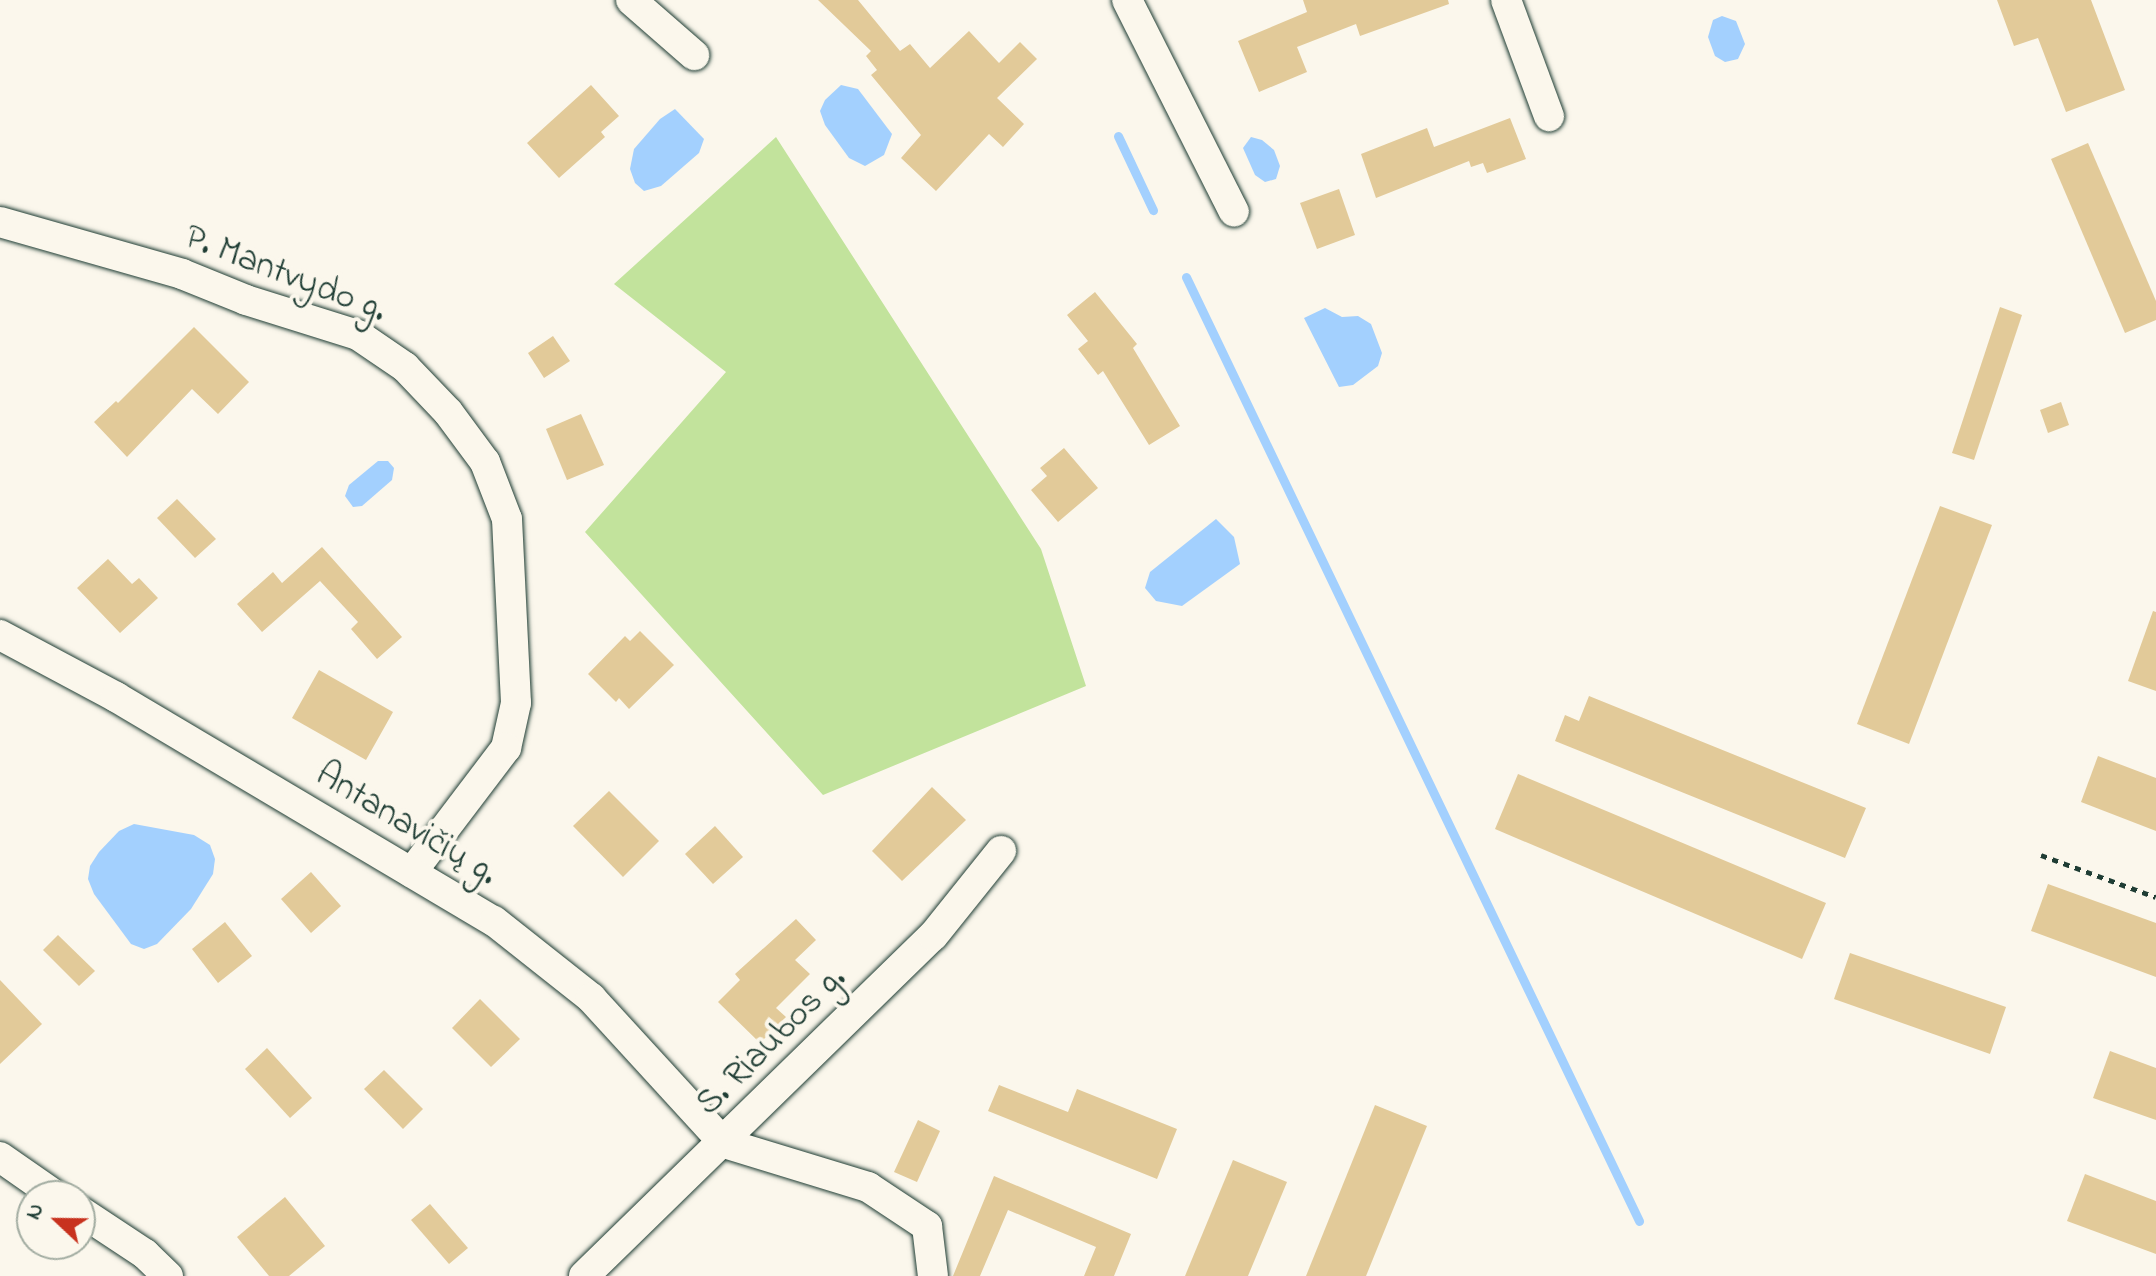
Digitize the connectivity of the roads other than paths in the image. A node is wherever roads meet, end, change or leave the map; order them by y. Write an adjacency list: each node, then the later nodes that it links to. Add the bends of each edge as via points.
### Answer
1 (631, 0): 4 (street)
2 (1127, 0): 6 (street)
3 (1506, 0): 5 (street)
4 (694, 55)
5 (1549, 116)
6 (1234, 212)
7 (0, 222): 10 (street, P. Mantvydo g., via 182,274 358,335 405,367 485,462 507,519 516,703 506,748)
8 (0, 635): 10 (street, Antanavičių g., via 116,697)
9 (1001, 851): 11 (street, S. Riaubos g., via 933,936)
10 (412, 872): 11 (street, Antanavičių g., via 494,921 591,998)
11 (724, 1143): 16 (street, S. Riaubos g.); 17 (street, via 868,1187 927,1226)
12 (0, 1157): 13 (street)
13 (33, 1180)
14 (96, 1222): 15 (street)
15 (168, 1276)
16 (584, 1276)
17 (933, 1276)

